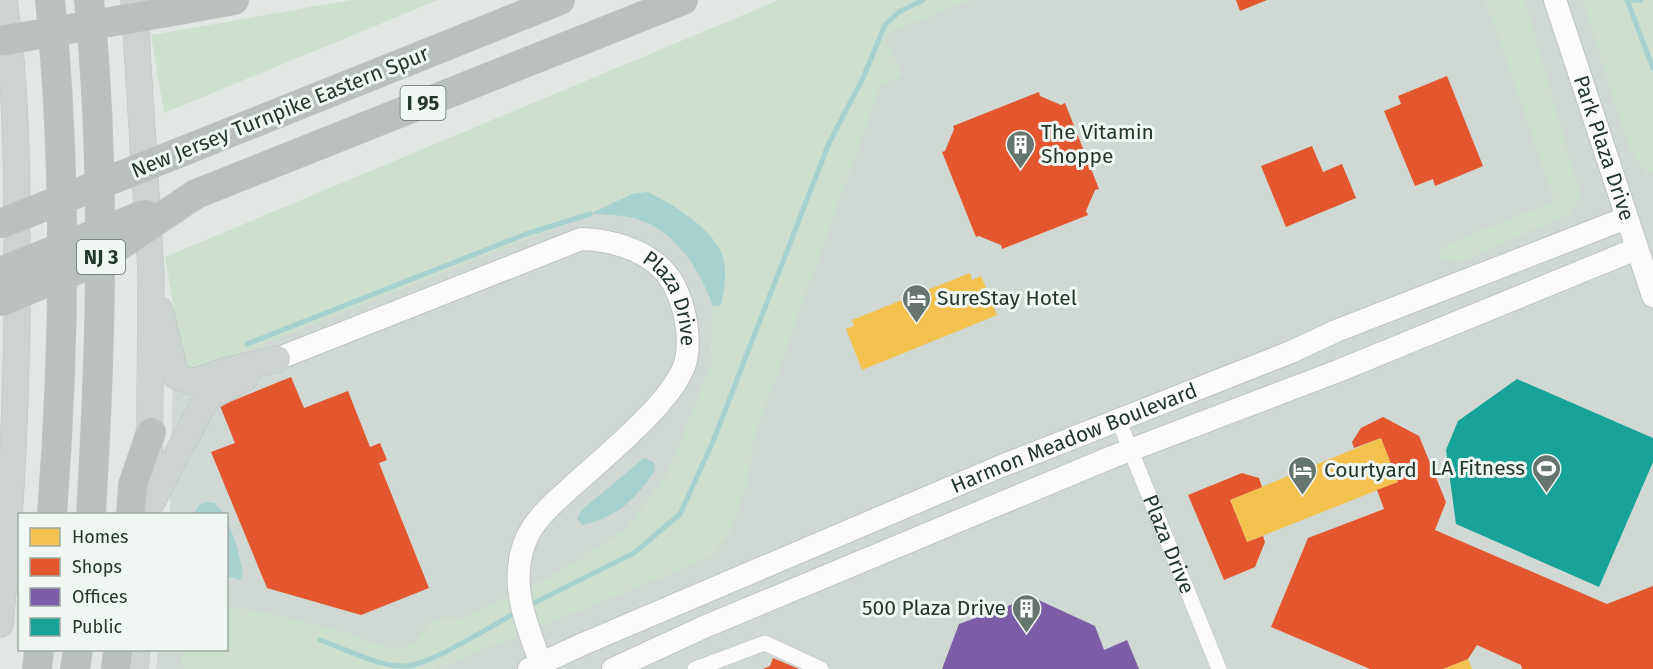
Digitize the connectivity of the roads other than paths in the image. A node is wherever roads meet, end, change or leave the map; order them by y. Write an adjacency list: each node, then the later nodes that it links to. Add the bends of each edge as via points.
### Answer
1 (4, 0): 17 (main road, via 16,145)
2 (50, 0): 24 (highway, NJ 3, via 61,222 59,413)
3 (89, 0): 25 (highway, NJ 3, via 101,210)
4 (134, 0): 15 (main road)
5 (234, 0): 9 (highway, bridge)
6 (560, 0): 12 (highway, New Jersey Turnpike Eastern Spur / I 95, bridge)
7 (683, 0): 10 (highway, New Jersey Turnpike Eastern Spur / I 95)
8 (1555, 0): 11 (street, Park Plaza Drive)
9 (0, 41)
10 (196, 194): 14 (highway, New Jersey Turnpike Eastern Spur / I 95, bridge); 17 (highway, bridge, via 95,262)
11 (1626, 218): 13 (street, Park Plaza Drive); 20 (street, Harmon Meadow Boulevard)
12 (0, 224)
13 (1636, 249): 16 (street, Park Plaza Drive); 22 (street, Harmon Meadow Boulevard)
14 (0, 272)
15 (150, 273): 18 (main road, via 176,375 193,382); 21 (main road)
16 (1653, 296)
17 (9, 313): 19 (main road); 26 (main road, via 15,434)
18 (277, 359): 23 (main road, via 221,390 203,405); 31 (street, Plaza Drive, via 581,239 601,239 642,254 671,280 685,315 686,360 681,373 646,417 550,506 530,530 524,545 517,582 519,601)
19 (0, 388)
20 (1118, 418): 22 (street, Plaza Drive); 31 (street, Harmon Meadow Boulevard)
21 (151, 432): 23 (highway, via 133,485)
22 (1131, 450): 36 (street, Harmon Meadow Boulevard, via 704,627); 39 (street, Plaza Drive)
23 (143, 512)
24 (52, 513)
25 (91, 513)
26 (0, 624)
27 (39, 651): 32 (highway)
28 (78, 651): 33 (highway)
29 (118, 651): 34 (highway)
30 (137, 651): 35 (main road)
31 (538, 667)
32 (37, 669)
33 (75, 669)
34 (116, 669)
35 (135, 669)
36 (613, 669)
37 (695, 669): 38 (street, via 765,643)
38 (821, 669)
39 (1219, 669)

